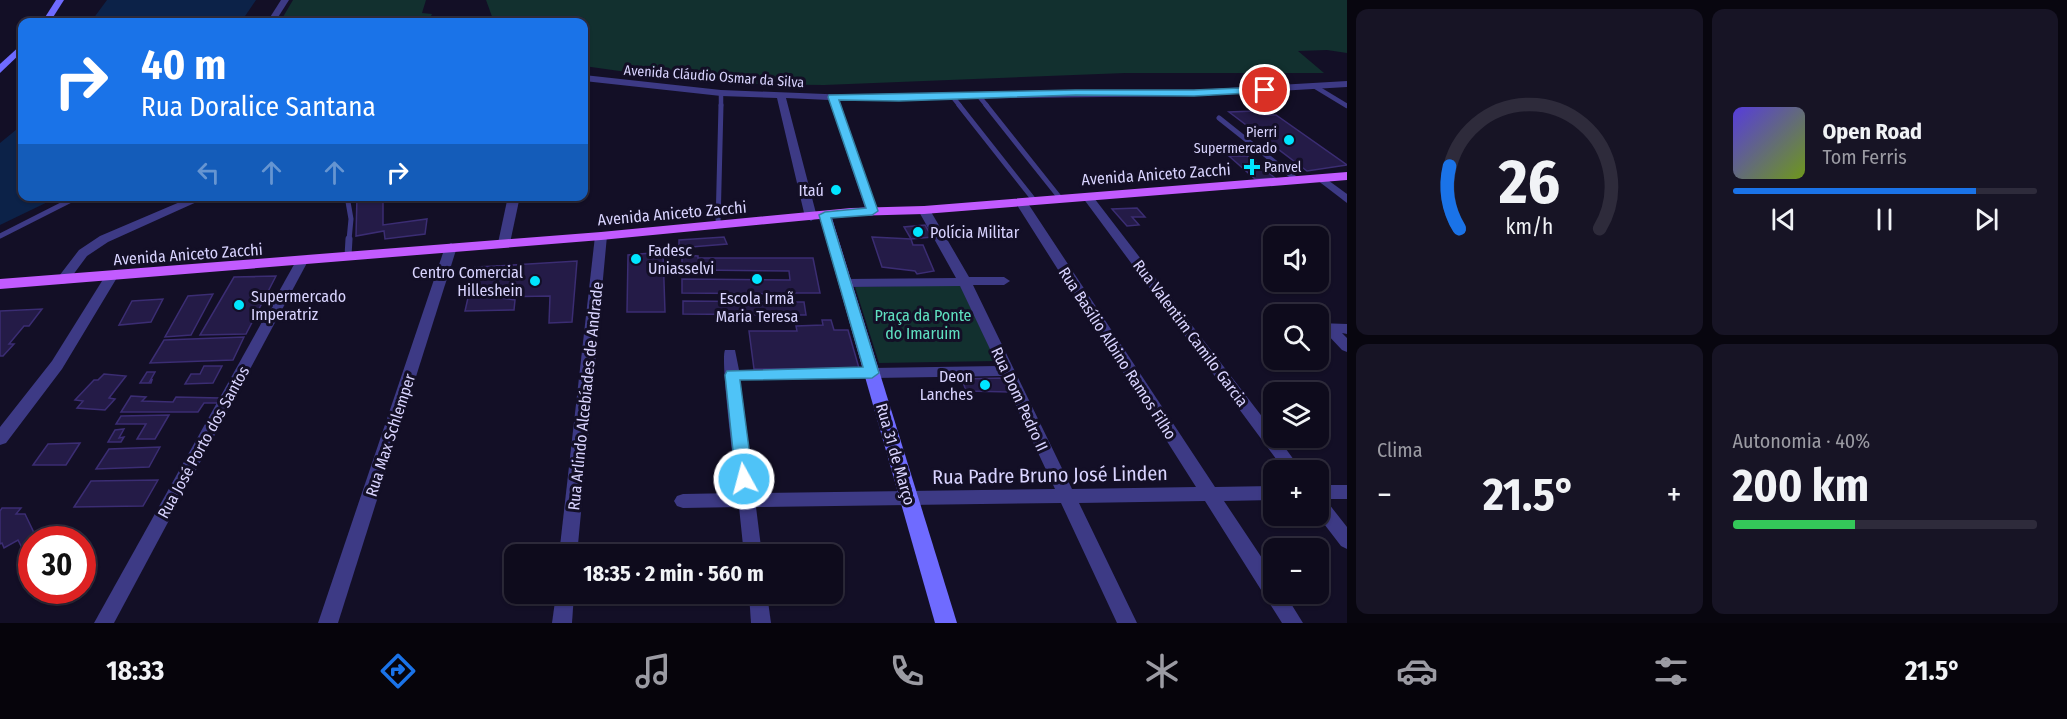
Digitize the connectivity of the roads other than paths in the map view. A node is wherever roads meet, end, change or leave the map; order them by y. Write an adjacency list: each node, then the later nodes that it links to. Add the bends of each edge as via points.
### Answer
1 (60, 0): 3 (street)
2 (285, 0): 4 (street)
3 (49, 18)
4 (274, 18)
5 (18, 51): 6 (street)
6 (0, 70)
7 (588, 78): 10 (street, Avenida Cláudio Osmar da Silva)
8 (1347, 84): 9 (street, Avenida Cláudio Osmar da Silva)
9 (1314, 86): 11 (street, Avenida Cláudio Osmar da Silva, via 1194,93); 15 (lane)
10 (721, 93): 12 (street, Avenida Cláudio Osmar da Silva); 31 (lane)
11 (978, 95): 13 (street, Avenida Cláudio Osmar da Silva); 21 (lane)
12 (781, 96): 14 (street, Avenida Cláudio Osmar da Silva); 30 (street)
13 (952, 96): 14 (street, Avenida Cláudio Osmar da Silva); 27 (lane)
14 (833, 97): 29 (street)
15 (1347, 106)
16 (1219, 118): 19 (lane)
17 (1347, 176): 18 (main road, Avenida Aniceto Zacchi)
18 (1321, 178): 19 (main road, Avenida Aniceto Zacchi); 22 (street)
19 (1298, 180): 20 (main road, Avenida Aniceto Zacchi)
20 (1087, 196): 21 (main road, Avenida Aniceto Zacchi); 53 (street, Rua Valentim Camilo Garcia)
21 (1060, 198): 27 (main road, Avenida Aniceto Zacchi)
22 (1347, 200)
23 (69, 201): 32 (lane)
24 (192, 201): 39 (street, via 104,239 83,253)
25 (348, 201): 36 (lane, via 351,219)
26 (513, 201): 34 (street)
27 (1028, 201): 28 (main road, Avenida Aniceto Zacchi); 58 (street, Rua Basílio Albino Ramos Filho)
28 (924, 210): 29 (main road, Avenida Aniceto Zacchi); 41 (street, Rua Dom Pedro II)
29 (872, 211): 30 (main road, Avenida Aniceto Zacchi)
30 (818, 216): 31 (main road, Avenida Aniceto Zacchi); 42 (street, Rua 31 de Março)
31 (718, 225): 33 (main road, Avenida Aniceto Zacchi)
32 (0, 236)
33 (601, 236): 34 (main road, Avenida Aniceto Zacchi); 64 (street, Rua Arlindo Alcebíades de Andrade)
34 (504, 243): 35 (main road, Avenida Aniceto Zacchi)
35 (451, 247): 36 (main road, Avenida Aniceto Zacchi); 71 (street, Rua Max Schlemper)
36 (348, 256): 37 (main road, Avenida Aniceto Zacchi)
37 (302, 261): 38 (main road, Avenida Aniceto Zacchi); 70 (street, Rua José Porto dos Santos)
38 (111, 276): 39 (main road, Avenida Aniceto Zacchi); 52 (street, via 57,364)
39 (62, 280): 43 (main road, Avenida Aniceto Zacchi)
40 (1004, 281): 41 (street)
41 (965, 282): 42 (street); 49 (street, Rua Dom Pedro II)
42 (845, 283): 50 (street, Rua 31 de Março)
43 (0, 285)
44 (1329, 328): 45 (street)
45 (1347, 329)
46 (1329, 332): 47 (street)
47 (1347, 347)
48 (730, 354): 51 (street)
49 (1007, 370): 50 (street); 57 (street, Rua Dom Pedro II)
50 (872, 373): 51 (street); 59 (street, Rua 31 de Março)
51 (732, 375): 60 (street)
52 (0, 440)
53 (1286, 460)
54 (1329, 492): 55 (street)
55 (1347, 492)
56 (1263, 493): 58 (street, Rua Padre Bruno José Linden)
57 (1066, 494): 58 (street, Rua Padre Bruno José Linden); 59 (street, Rua Padre Bruno José Linden); 75 (street, Rua Dom Pedro II)
58 (1208, 494): 66 (street, Rua Basílio Albino Ramos Filho)
59 (909, 498): 60 (street, Rua Padre Bruno José Linden); 74 (street, Rua 31 de Março)
60 (747, 500): 61 (street, Rua Padre Bruno José Linden); 65 (street)
61 (683, 501)
62 (1329, 517): 63 (street)
63 (1347, 541)
64 (569, 544)
65 (752, 544)
66 (1263, 577)
67 (564, 604): 72 (street)
68 (759, 604): 73 (street)
69 (1281, 604): 76 (street, Rua Basílio Albino Ramos Filho)
70 (104, 623)
71 (328, 623)
72 (562, 623)
73 (761, 623)
74 (946, 623)
75 (1127, 623)
76 (1293, 623)

